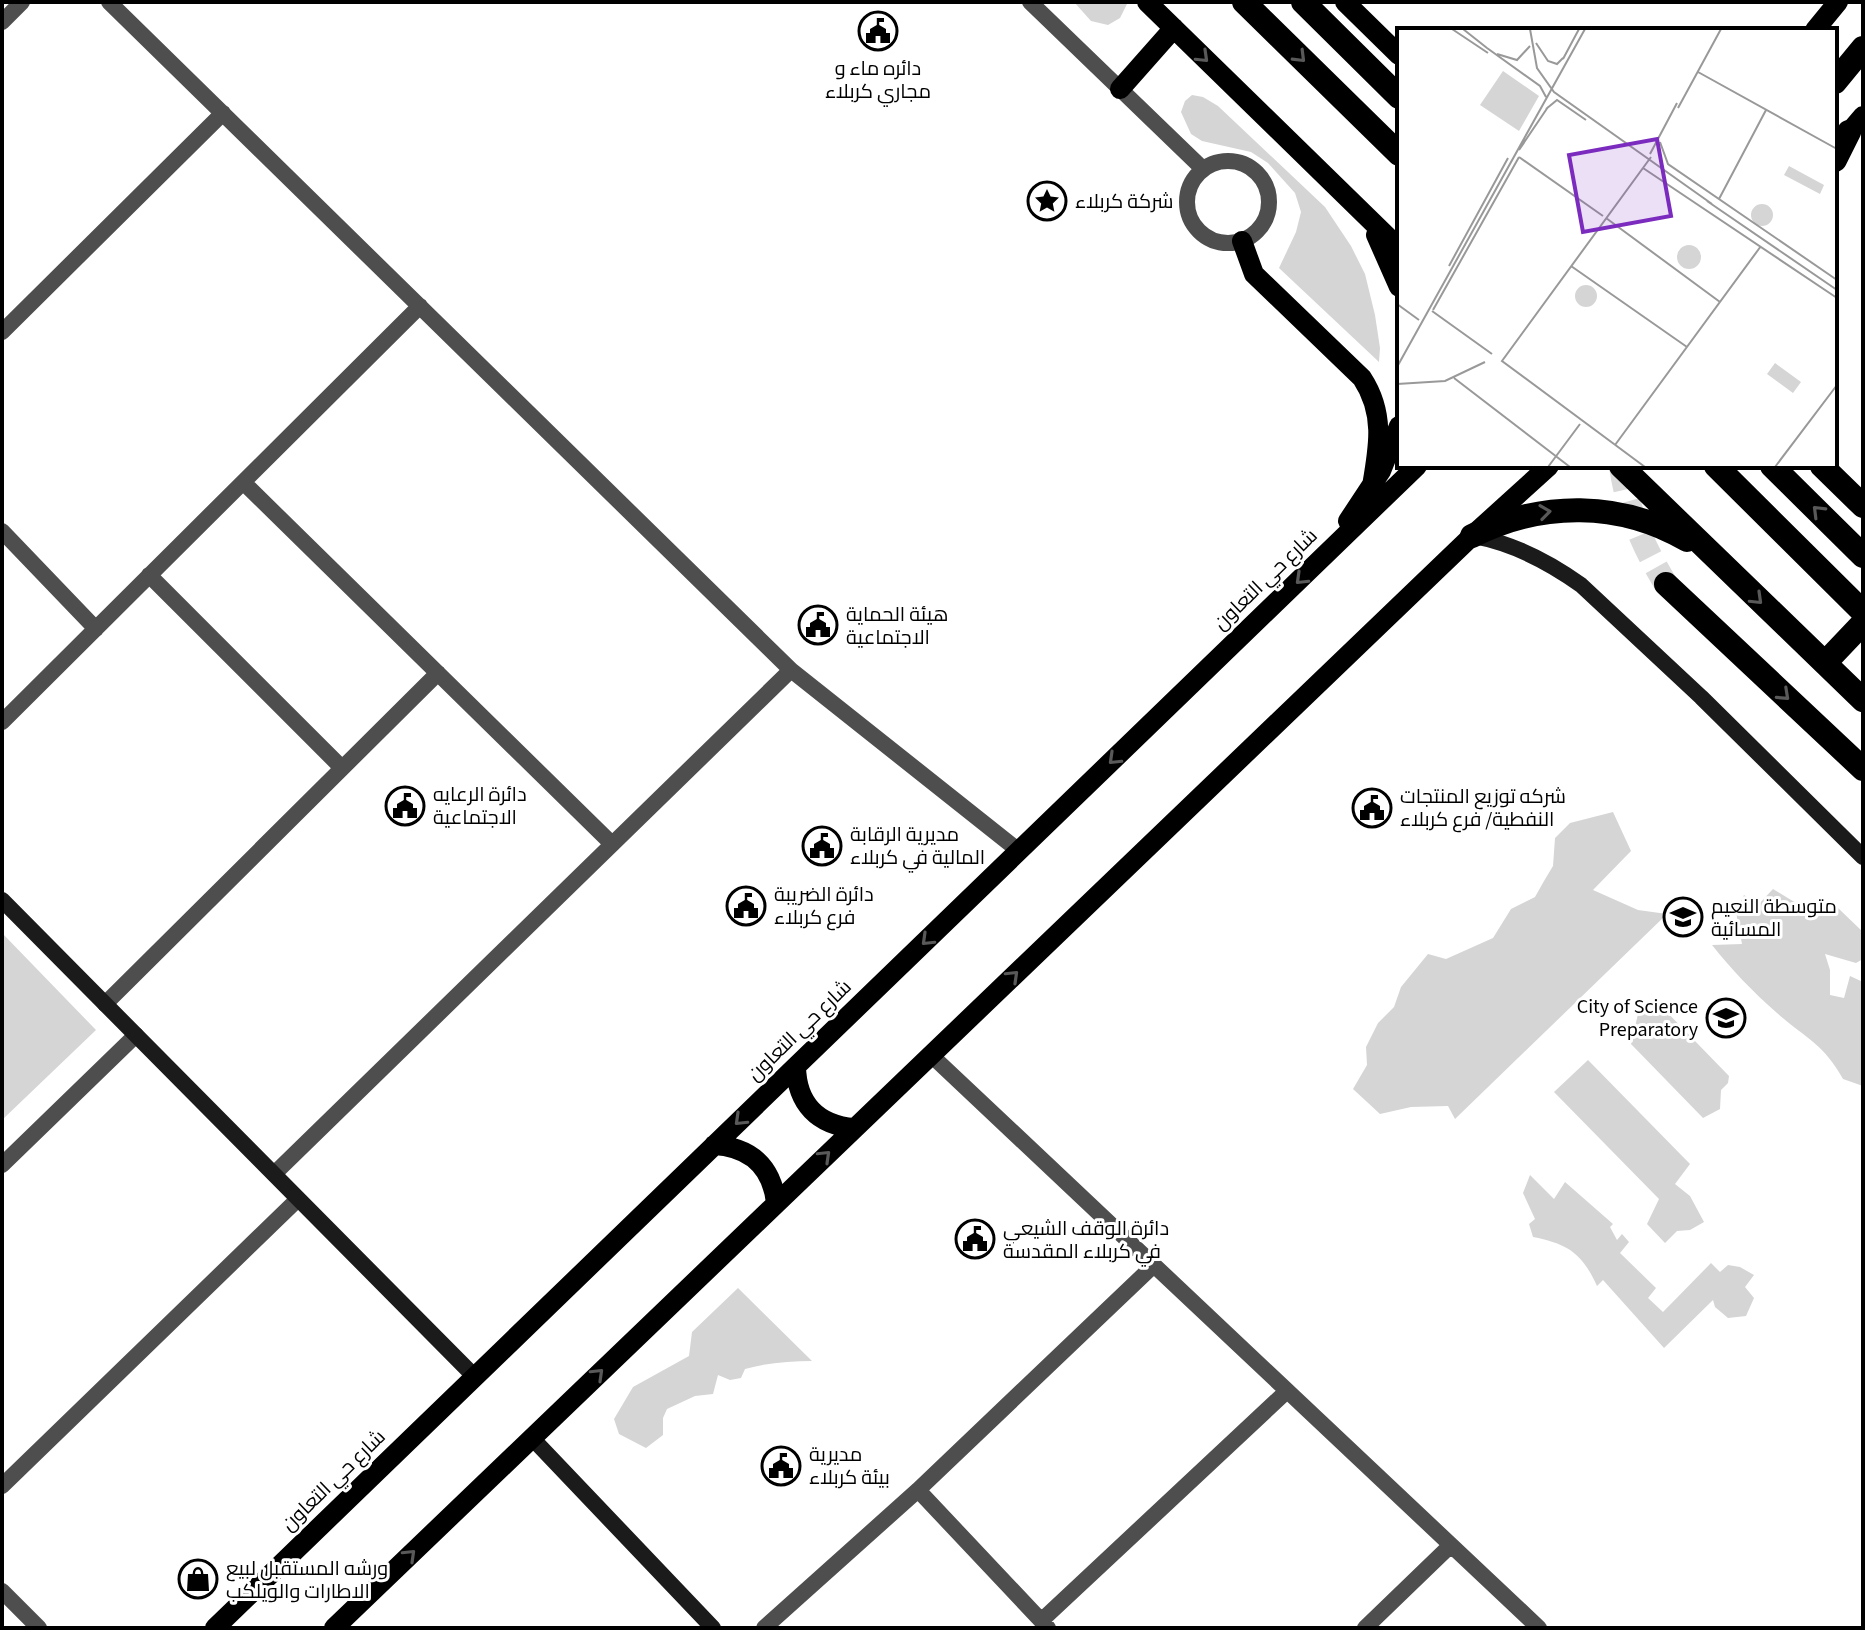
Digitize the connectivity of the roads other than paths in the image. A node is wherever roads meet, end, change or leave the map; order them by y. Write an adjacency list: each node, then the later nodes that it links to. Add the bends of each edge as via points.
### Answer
1 (22, 2): 9 (street)
2 (109, 2): 17 (street)
3 (1030, 2): 15 (street)
4 (1147, 2): 10 (main road)
5 (1244, 2): 19 (highway, one-way to 19)
6 (1303, 2): 16 (highway)
7 (1345, 2): 13 (main road)
8 (1838, 2): 11 (main road)
9 (2, 22)
10 (1174, 28): 15 (main road); 22 (main road, one-way to 22)
11 (1817, 28)
12 (1863, 48): 14 (highway)
13 (1397, 53)
14 (1837, 80)
15 (1120, 89): 21 (street)
16 (1397, 95)
17 (223, 113): 26 (street); 27 (street)
18 (1849, 132): 20 (highway)
19 (1397, 152)
20 (1837, 156)
21 (1203, 169): 23 (street, via 1188,192 1190,219 1209,239); 23 (street, via 1215,163 1242,163 1269,191 1267,218 1260,230)
22 (1358, 208): 24 (main road); 25 (main road)
23 (1242, 241): 37 (main road, via 1254,274 1371,392 1380,440)
24 (1397, 246)
25 (1397, 282)
26 (420, 306): 36 (street); 50 (street)
27 (2, 332)
28 (1397, 431): 37 (main road)
29 (1415, 468): 41 (main road, شارع حي التعاون)
30 (1547, 468): 40 (main road)
31 (1623, 468): 43 (highway)
32 (1718, 468): 46 (highway)
33 (1774, 468): 42 (highway, one-way to 33)
34 (1824, 468): 38 (highway)
35 (1833, 468): 38 (highway)
36 (243, 482): 44 (street); 51 (street)
37 (1372, 486): 41 (main road)
38 (1860, 504)
39 (2, 531): 48 (street)
40 (1472, 536): 43 (highway, one-way to 43, via 1527,514 1587,509 1674,532); 58 (street, via 1510,546 1581,585); 62 (main road, one-way to 40)
41 (1326, 554): 57 (main road, شارع حي التعاون, one-way to 57)
42 (1863, 556)
43 (1723, 566): 49 (highway, one-way to 49)
44 (149, 575): 48 (street); 54 (street)
45 (1666, 584): 55 (highway, one-way to 55)
46 (1863, 612)
47 (1863, 623): 49 (highway)
48 (96, 629): 53 (street)
49 (1825, 663): 52 (highway)
50 (791, 670): 56 (street); 57 (street)
51 (438, 673): 54 (street); 56 (street)
52 (1863, 700)
53 (2, 722)
54 (342, 768): 60 (street)
55 (1863, 769)
56 (612, 844): 67 (street)
57 (1019, 851): 63 (main road, شارع حي التعاون, one-way to 63)
58 (1863, 857)
59 (2, 900): 60 (street)
60 (105, 1004): 61 (street)
61 (136, 1035): 66 (street); 67 (street)
62 (931, 1055): 64 (main road); 70 (street)
63 (796, 1067): 64 (main road, via 801,1098 811,1111 838,1127); 65 (main road, شارع حي التعاون, one-way to 65)
64 (854, 1128): 69 (main road, one-way to 64)
65 (714, 1145): 69 (main road, via 745,1151 758,1160 774,1187); 71 (main road, شارع حي التعاون)
66 (2, 1165)
67 (274, 1174): 68 (street)
68 (298, 1199): 71 (street); 74 (street)
69 (776, 1203): 73 (main road, one-way to 69)
70 (1154, 1265): 72 (street); 75 (street)
71 (475, 1377): 80 (main road, شارع حي التعاون)
72 (1287, 1391): 76 (street); 78 (street)
73 (532, 1438): 81 (main road, one-way to 73); 82 (street)
74 (2, 1486)
75 (918, 1490): 78 (street); 83 (street)
76 (1451, 1545): 84 (street); 85 (street)
77 (2, 1591): 79 (street)
78 (1044, 1624)
79 (39, 1628)
80 (215, 1628)
81 (334, 1628)
82 (713, 1628)
83 (764, 1628)
84 (1365, 1628)
85 (1539, 1628)

